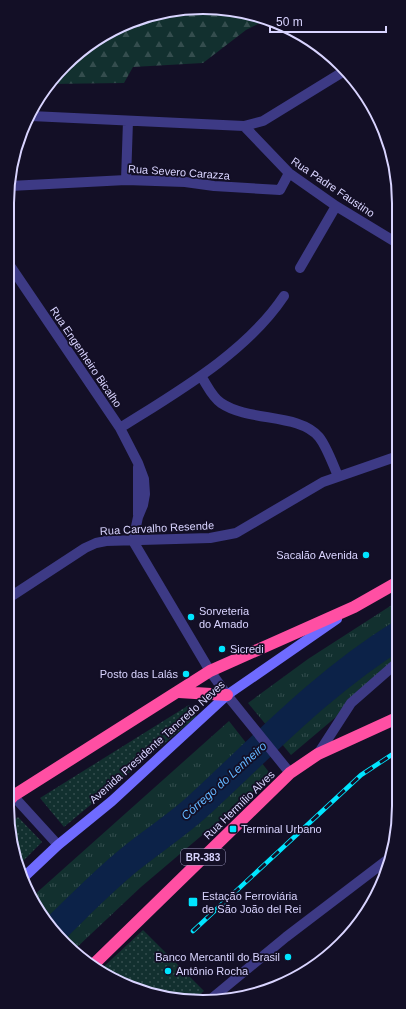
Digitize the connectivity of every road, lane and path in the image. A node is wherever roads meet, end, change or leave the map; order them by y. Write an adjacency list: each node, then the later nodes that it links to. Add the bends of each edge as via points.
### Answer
1 (341, 73): 4 (street, via 264,121)
2 (35, 116): 3 (street)
3 (128, 121): 4 (street); 6 (street)
4 (244, 126): 5 (street, Rua Padre Faustino)
5 (289, 173): 6 (street, Rua Severo Carazza, via 280,190); 8 (street, Rua Padre Faustino)
6 (126, 180): 7 (street, Rua Severo Carazza)
7 (15, 186)
8 (336, 206): 9 (street, Rua Padre Faustino); 10 (street)
9 (392, 239)
10 (300, 268)
11 (14, 273): 14 (street, Rua Engenheiro Bicalho)
12 (284, 296): 13 (street, via 248,337)
13 (201, 376): 14 (street); 16 (street, via 217,399 231,409 301,425 314,432 322,442)
14 (120, 428): 17 (street, Rua Engenheiro Bicalho, via 138,463 146,488)
15 (392, 458): 16 (street, Rua Carvalho Resende)
16 (338, 476): 17 (street, Rua Carvalho Resende, via 309,489 236,533 210,538)
17 (133, 541): 19 (street, Rua Carvalho Resende, via 106,541 92,545); 22 (street)
18 (392, 585): 20 (highway, Avenida Presidente Tancredo Neves)
19 (14, 594)
20 (354, 607): 22 (highway, Avenida Presidente Tancredo Neves); 24 (main road, Avenida Presidente Tancredo Neves)
21 (392, 667): 26 (street, Rua Hermílio Alves, via 351,703)
22 (210, 671): 23 (highway, Avenida Presidente Tancredo Neves); 24 (street)
23 (179, 692): 24 (highway); 28 (highway, Avenida Presidente Tancredo Neves)
24 (228, 698): 27 (street); 30 (main road, Avenida Presidente Tancredo Neves, via 112,801)
25 (392, 720): 26 (highway, BR-383)
26 (318, 754): 27 (highway, Rua Hermílio Alves / BR-383)
27 (290, 773): 33 (highway, Rua Hermílio Alves / BR-383)
28 (14, 793)
29 (14, 801): 30 (street)
30 (58, 845): 32 (main road, Avenida Presidente Tancredo Neves)
31 (383, 863): 34 (street, via 286,937)
32 (26, 874)
33 (96, 962)
34 (216, 995)

